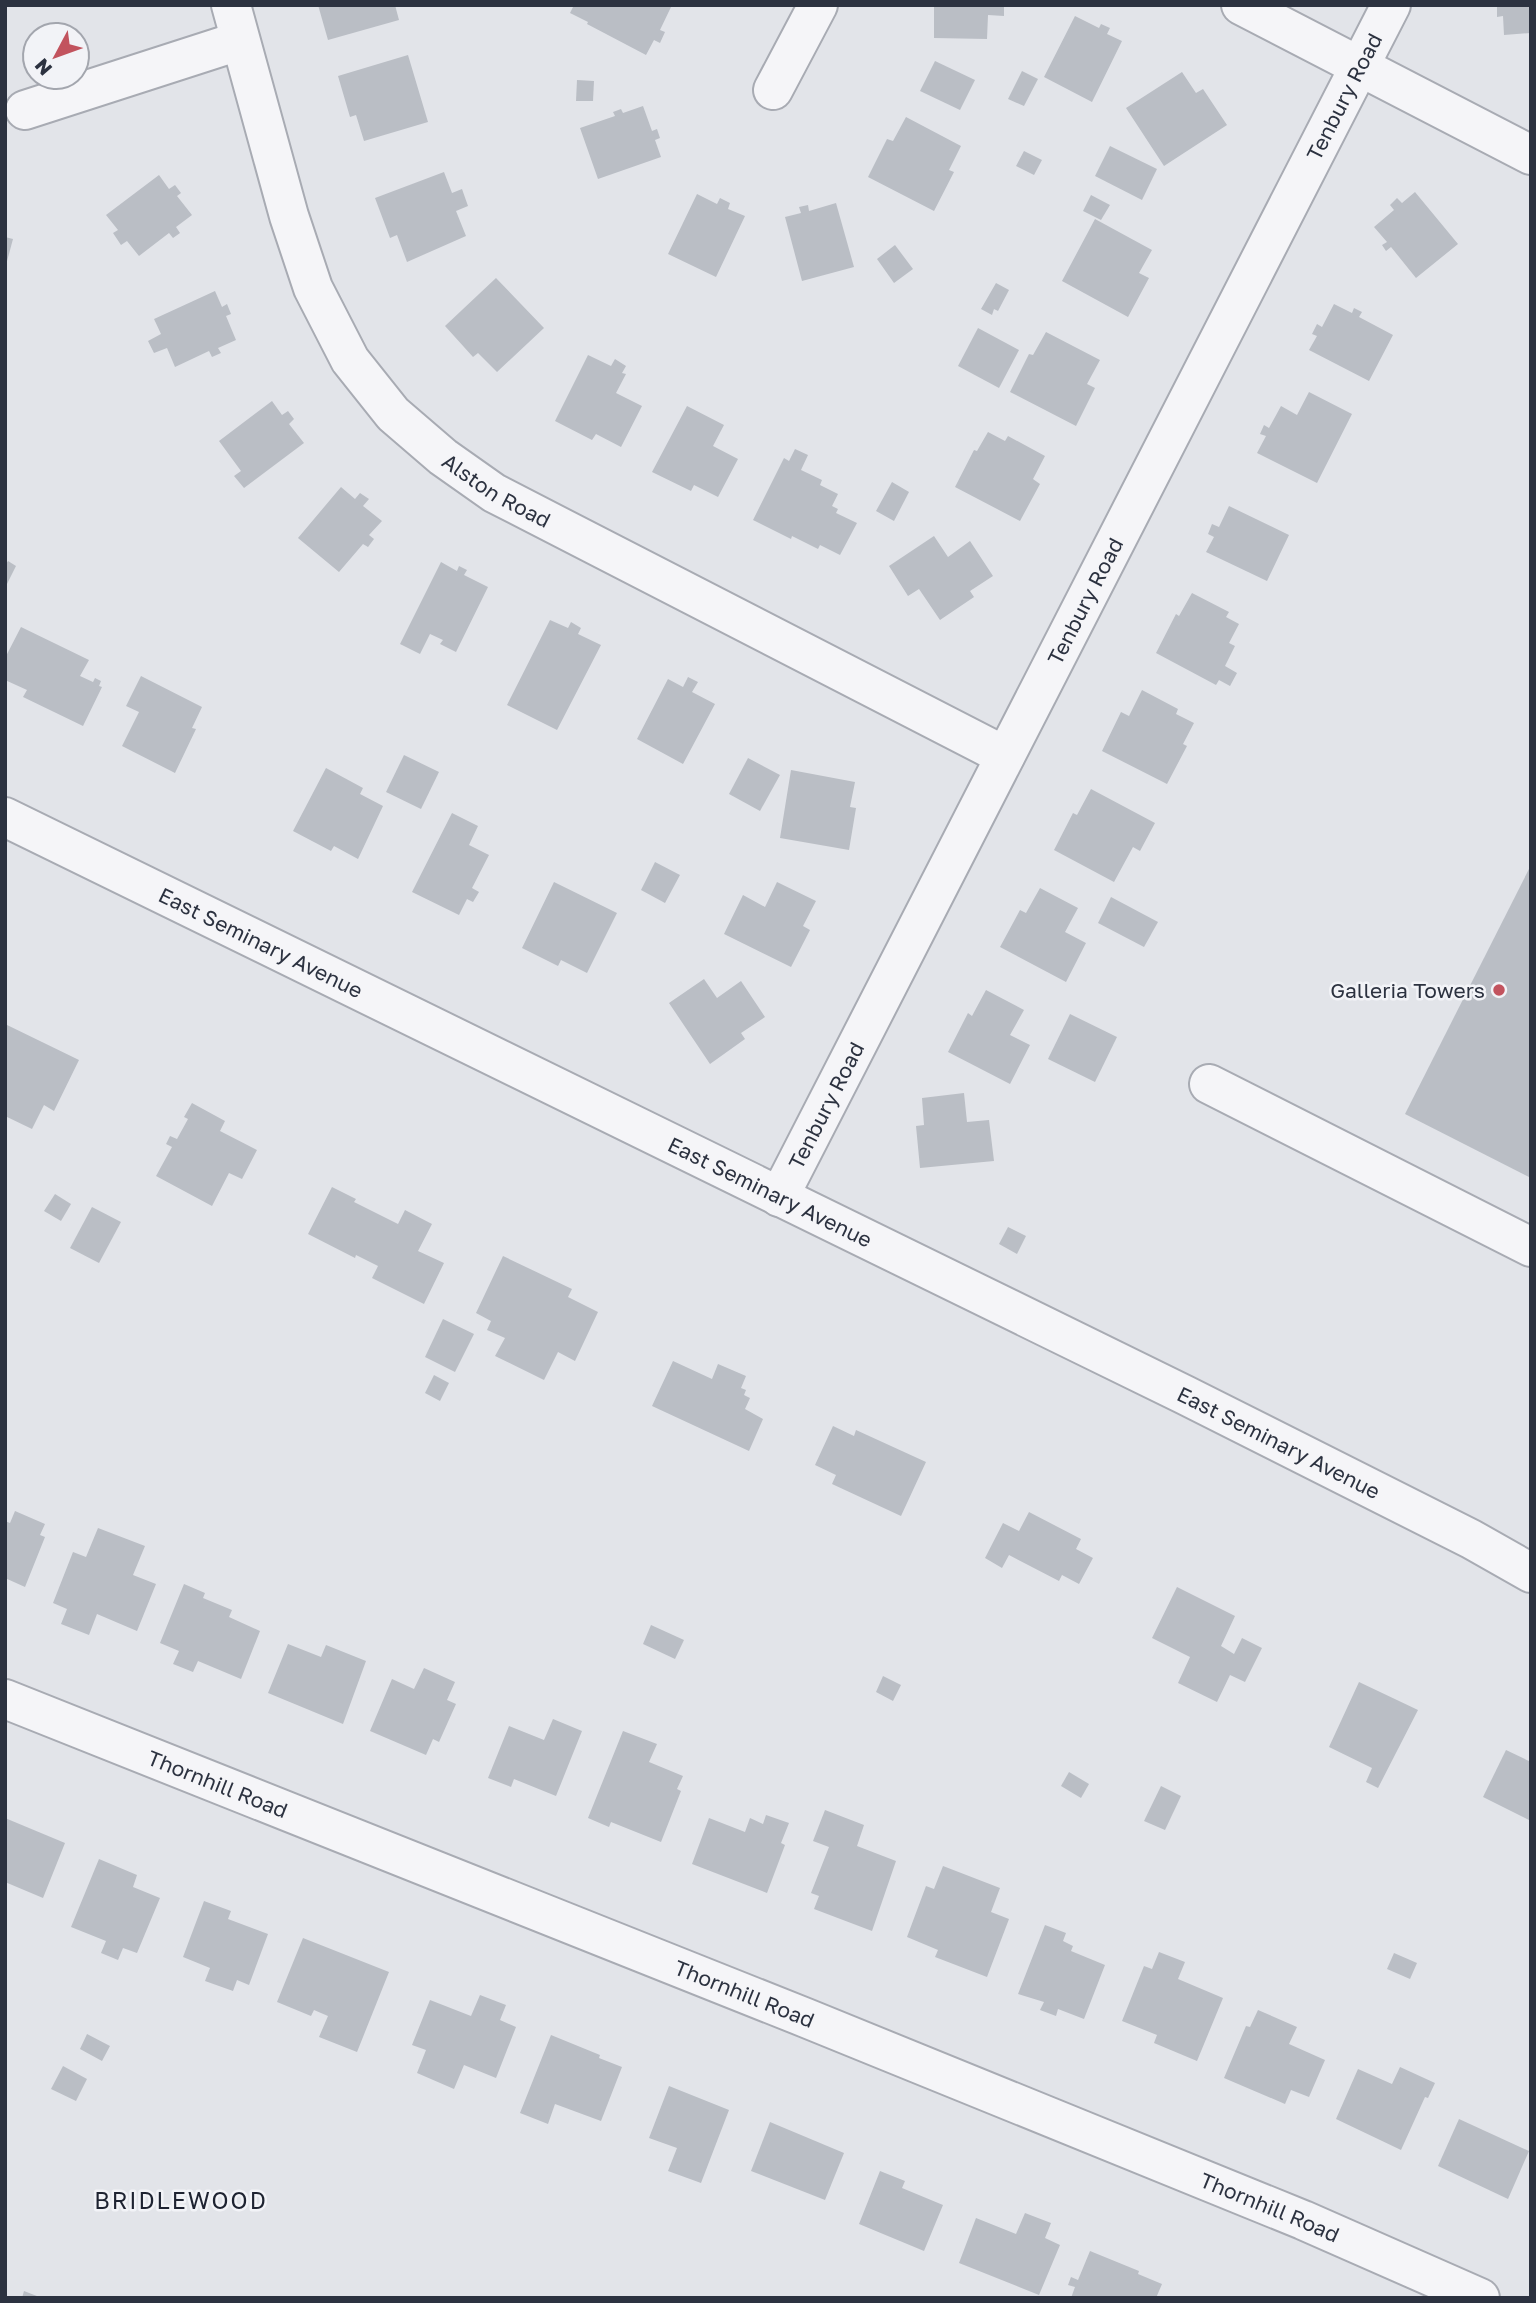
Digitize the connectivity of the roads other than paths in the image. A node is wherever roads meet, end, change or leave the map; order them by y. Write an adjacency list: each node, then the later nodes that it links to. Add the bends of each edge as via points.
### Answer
1 (818, 5): 6 (street)
2 (1241, 5): 5 (street)
3 (1391, 5): 5 (street, Tenbury Road)
4 (235, 23): 7 (street); 9 (street, Alston Road, via 313,288 350,360 393,414 494,493)
5 (1359, 66): 8 (street); 9 (street, Tenbury Road)
6 (773, 90)
7 (24, 110)
8 (1531, 155)
9 (1005, 755): 12 (street, Tenbury Road)
10 (5, 817): 12 (street, East Seminary Avenue)
11 (1209, 1084): 13 (street)
12 (779, 1197): 14 (street, East Seminary Avenue, via 1185,1395)
13 (1531, 1247)
14 (1531, 1573)
15 (5, 1699): 16 (street, Thornhill Road, via 806,2018 1303,2220)
16 (1480, 2298)

